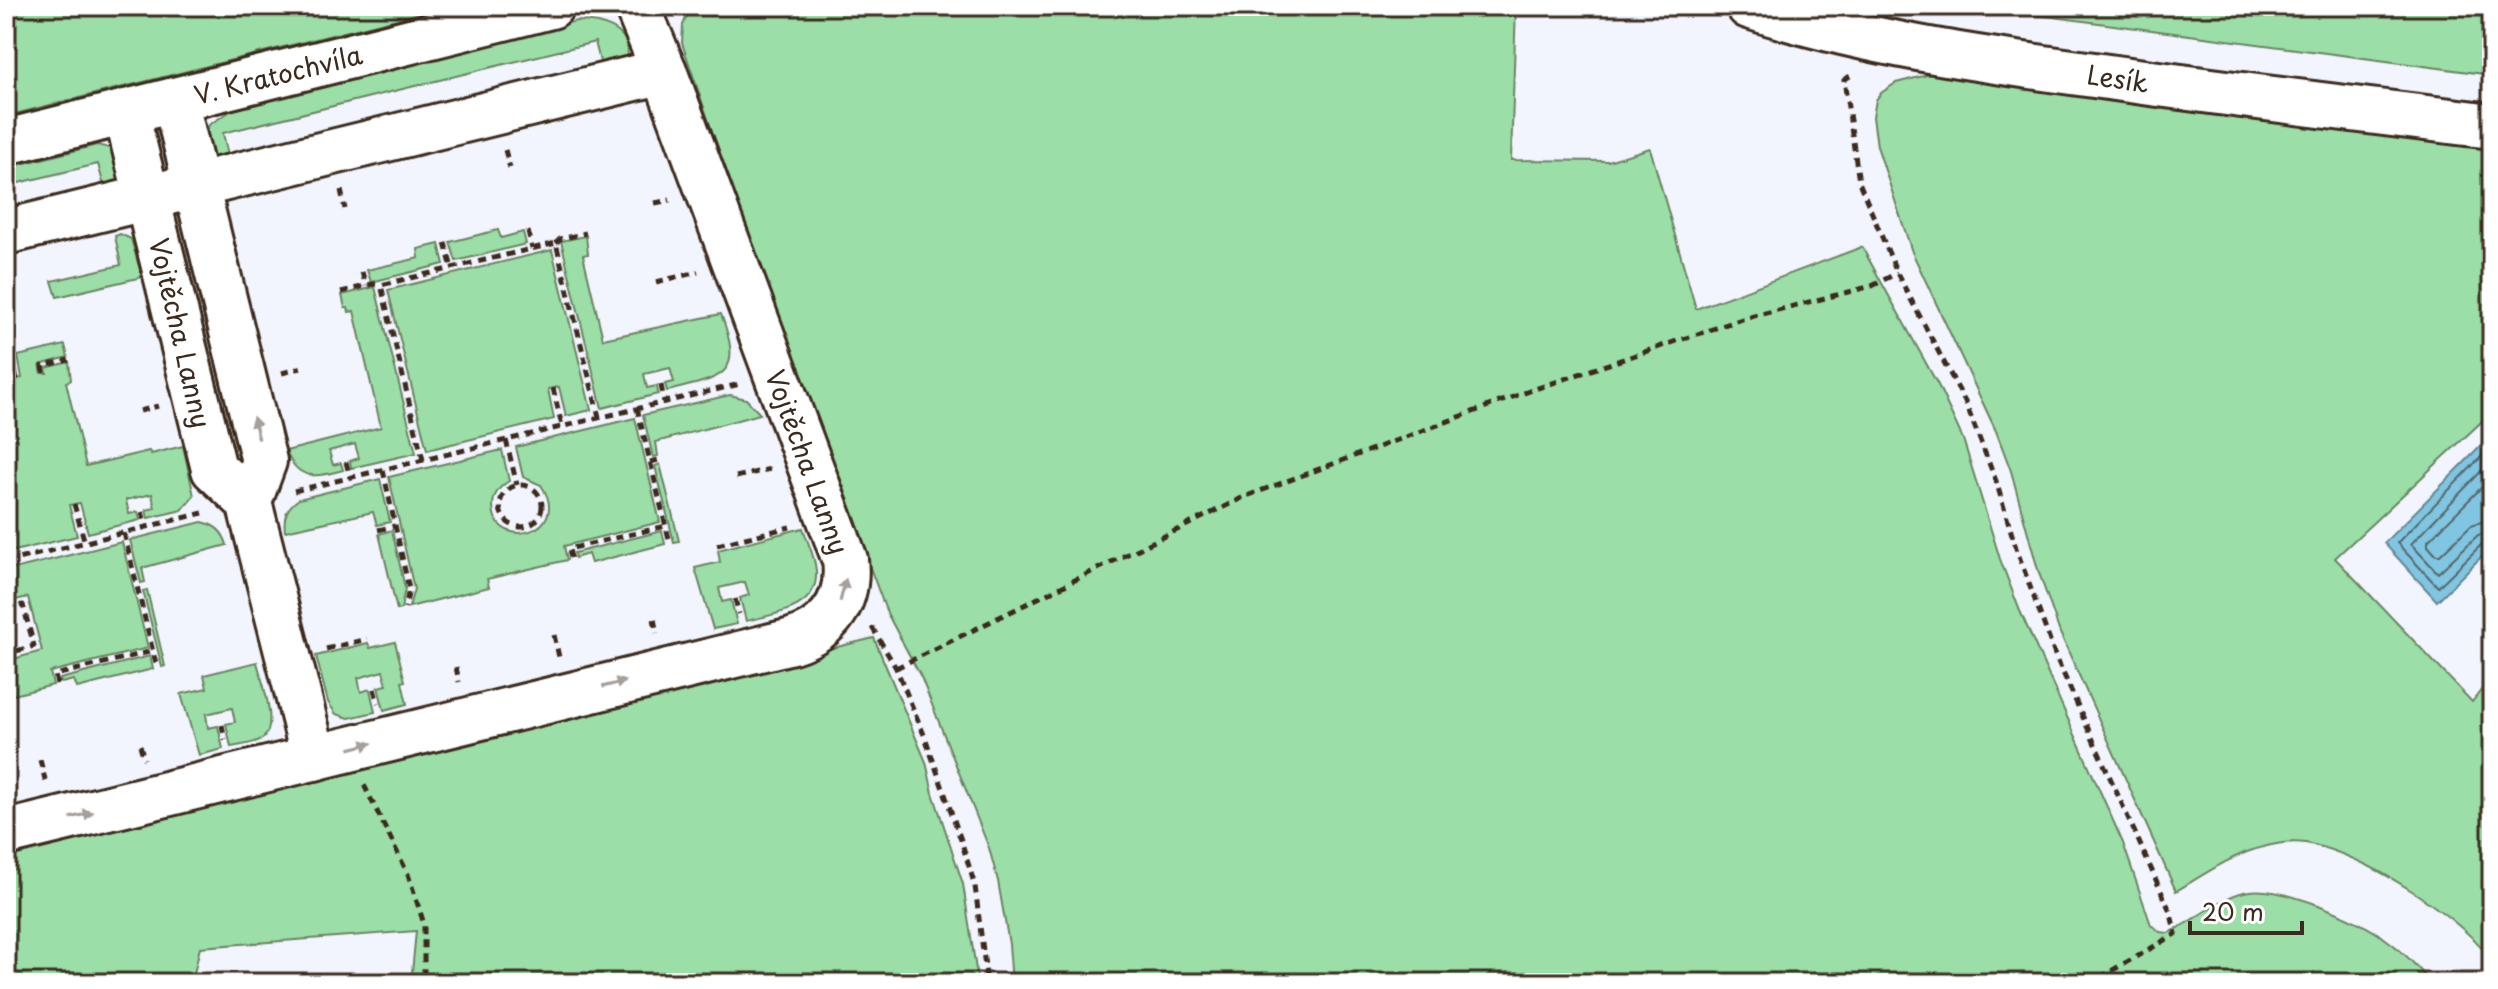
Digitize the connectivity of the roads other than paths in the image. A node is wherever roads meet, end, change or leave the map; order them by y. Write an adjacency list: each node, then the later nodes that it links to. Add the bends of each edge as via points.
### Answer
1 (551, 6): 5 (street, V. Kratochvíla)
2 (637, 6): 4 (street, Vojtěcha Lanny)
3 (1749, 6): 7 (street, Lesík, via 1887,44)
4 (664, 71): 9 (street); 13 (street, Vojtěcha Lanny, one-way to 4, via 800,638 834,614 844,592 845,560)
5 (175, 100): 6 (street, V. Kratochvíla); 9 (street, Vojtěcha Lanny)
6 (126, 112): 8 (street, V. Kratochvíla); 10 (street, Vojtěcha Lanny)
7 (2492, 126)
8 (6, 142)
9 (196, 184): 10 (street); 12 (street, Vojtěcha Lanny, one-way to 9, via 264,461)
10 (148, 196): 11 (street); 12 (street, Vojtěcha Lanny, via 214,469)
11 (6, 232)
12 (249, 502): 13 (street)
13 (330, 754): 14 (street, Vojtěcha Lanny, one-way to 13)
14 (6, 833)

